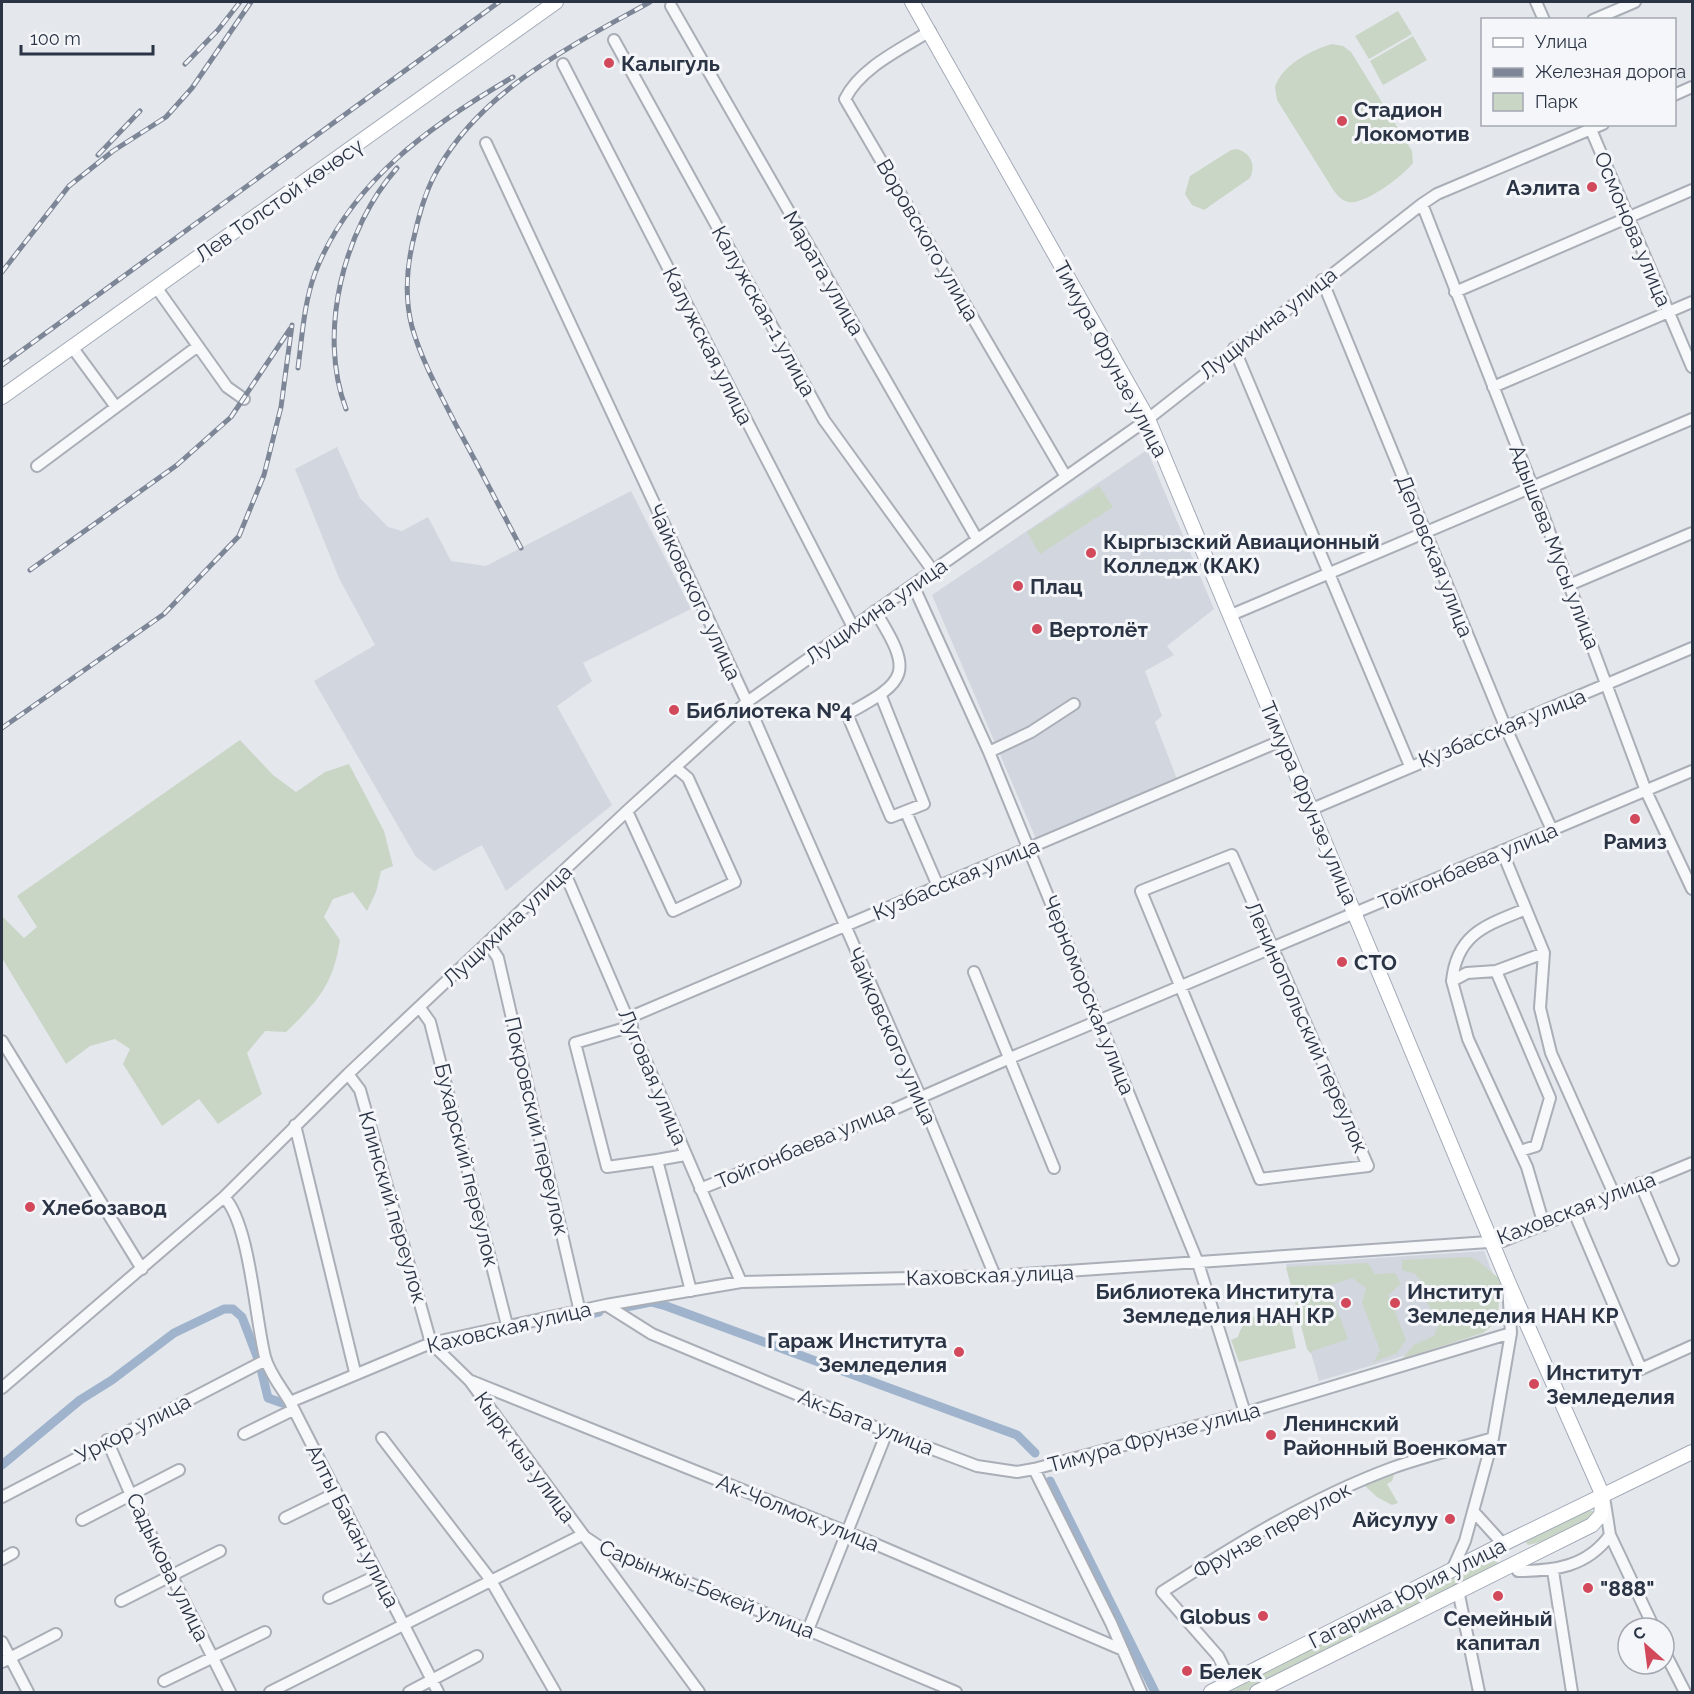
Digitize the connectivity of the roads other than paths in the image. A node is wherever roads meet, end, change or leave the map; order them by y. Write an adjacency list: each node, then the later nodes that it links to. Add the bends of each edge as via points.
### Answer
1 (556, 2): 19 (main road, Лев Толстой көчөсү)
2 (912, 2): 8 (main road, Тимура Фрунзе улица)
3 (1536, 2): 6 (street)
4 (1635, 2): 7 (street)
5 (671, 6): 38 (street, Марата улица)
6 (1543, 18)
7 (1598, 18)
8 (930, 31): 31 (main road, Тимура Фрунзе улица); 34 (street, Воровского улица, via 873,68 851,86 845,99)
9 (615, 40): 39 (street, Калужская-1 улица, via 824,420)
10 (563, 64): 45 (street, Калужская улица)
11 (1692, 87): 12 (street)
12 (1676, 93)
13 (1590, 127): 16 (street, Лущихина улица); 17 (street, Осмонова улица)
14 (486, 143): 49 (street, Чайковского улица)
15 (1692, 190): 17 (street)
16 (1422, 204): 18 (street, Лущихина улица); 20 (street, Адышева Мусы улица)
17 (1629, 217): 20 (street); 22 (street, Осмонова улица)
18 (1322, 280): 25 (street, Лущихина улица); 36 (street, Деповская улица)
19 (156, 287): 23 (street); 24 (main road, Лев Толстой көчөсү)
20 (1455, 292): 27 (street, Адышева Мусы улица)
21 (1692, 302): 22 (street)
22 (1668, 312): 26 (street, Осмонова улица); 27 (street)
23 (198, 346): 29 (street, via 227,387); 30 (street)
24 (72, 347): 28 (main road, Лев Толстой көчөсү); 30 (street)
25 (1234, 348): 31 (street, Лущихина улица); 40 (street)
26 (1692, 367)
27 (1493, 387): 35 (street, Адышева Мусы улица)
28 (2, 397)
29 (244, 399)
30 (116, 407): 33 (street)
31 (1148, 419): 34 (street, Лущихина улица); 44 (main road, Тимура Фрунзе улица)
32 (1692, 419): 35 (street)
33 (37, 466)
34 (1066, 477): 38 (street, Лущихина улица)
35 (1533, 488): 36 (street); 42 (street, Адышева Мусы улица)
36 (1425, 533): 40 (street); 51 (street, Деповская улица)
37 (1692, 533): 42 (street)
38 (977, 539): 39 (street, Лущихина улица)
39 (933, 571): 41 (street, Лущихина улица)
40 (1329, 574): 44 (street); 54 (street)
41 (913, 585): 43 (street, Лущихина улица); 53 (street, Черноморская улица)
42 (1569, 585): 47 (street, Адышева Мусы улица)
43 (875, 611): 45 (street, Лущихина улица); 48 (street, via 894,643 901,668 898,679)
44 (1231, 615): 52 (main road, Тимура Фрунзе улица)
45 (853, 627): 49 (street, Лущихина улица)
46 (1692, 648): 47 (street, Кузбасская улица)
47 (1608, 684): 51 (street, Кузбасская улица); 57 (street, Адышева Мусы улица)
48 (880, 696): 60 (street, via 924,804); 60 (street, via 847,714 891,817)
49 (747, 702): 55 (street, Лущихина улица); 69 (street, Чайковского улица)
50 (1074, 704): 53 (street, via 1031,732)
51 (1505, 726): 54 (street, Кузбасская улица); 61 (street, Деповская улица)
52 (1283, 740): 58 (main road, Тимура Фрунзе улица); 62 (street, Кузбасская улица)
53 (989, 752): 62 (street, Черноморская улица)
54 (1410, 766): 58 (street, Кузбасская улица)
55 (675, 767): 59 (street, Лущихина улица); 59 (street, via 688,778 735,882 673,911)
56 (1692, 771): 57 (street, Тойгонбаева улица)
57 (1646, 790): 61 (street, Тойгонбаева улица); 66 (street, Адышева Мусы улица)
58 (1312, 809): 68 (main road, Тимура Фрунзе улица)
59 (627, 811): 64 (street, Лущихина улица)
60 (906, 812): 65 (street)
61 (1552, 830): 63 (street, Тойгонбаева улица)
62 (1028, 849): 65 (street, Кузбасская улица); 78 (street, Черноморская улица)
63 (1502, 851): 67 (street); 68 (street, Тойгонбаева улица)
64 (564, 871): 70 (street, Лущихина улица); 79 (street, Луговая улица)
65 (938, 886): 69 (street, Кузбасская улица)
66 (1692, 889)
67 (1526, 909): 72 (street); 75 (street, via 1470,937 1456,957)
68 (1356, 914): 71 (street, Тойгонбаева улица); 96 (main road, Тимура Фрунзе улица)
69 (844, 926): 79 (street, Кузбасская улица); 83 (street, Чайковского улица)
70 (488, 943): 77 (street, Лущихина улица); 105 (street, Покровский переулок, via 498,958)
71 (1272, 948): 76 (street, Тойгонбаева улица); 76 (street, Ленинопольский переулок, via 1232,855 1141,891); 76 (street, Ленинопольский переулок, via 1368,1166 1260,1179)
72 (1544, 953): 73 (street); 92 (street, via 1540,1008 1551,1053)
73 (1496, 971): 75 (street, via 1467,974); 85 (street, via 1550,1098 1536,1146)
74 (974, 972): 81 (street)
75 (1452, 981): 85 (street, via 1468,1039)
76 (1179, 987): 78 (street, Тойгонбаева улица)
77 (420, 1008): 82 (street, Лущихина улица); 106 (street, Бухарский переулок, via 430,1022)
78 (1100, 1020): 81 (street, Тойгонбаева улица); 98 (street, Черноморская улица)
79 (630, 1022): 86 (street, Луговая улица); 87 (street, Кузбасская улица, via 574,1043 607,1167)
80 (2, 1041): 99 (street)
81 (1010, 1058): 83 (street, Тойгонбаева улица); 89 (street)
82 (348, 1074): 84 (street, Лущихина улица); 108 (street, Клинский переулок, via 360,1090)
83 (920, 1096): 91 (street, Тойгонбаева улица); 100 (street, Чайковского улица)
84 (295, 1125): 93 (street, Лущихина улица); 111 (street)
85 (1520, 1151): 95 (street)
86 (685, 1155): 87 (street); 91 (street, Луговая улица)
87 (657, 1160): 103 (street)
88 (1692, 1163): 90 (street, Каховская улица)
89 (1054, 1168)
90 (1640, 1183): 92 (street, Каховская улица); 97 (street)
91 (700, 1189): 102 (street, Луговая улица)
92 (1614, 1194): 94 (street, Каховская улица)
93 (224, 1197): 99 (street, Лущихина улица); 110 (street, via 232,1205 240,1228)
94 (1574, 1212): 95 (street, Каховская улица); 109 (street, via 1641,1369)
95 (1544, 1225): 96 (street, Каховская улица)
96 (1492, 1242): 98 (street, Каховская улица); 101 (main road, Тимура Фрунзе улица)
97 (1674, 1260)
98 (1198, 1263): 100 (street, Каховская улица); 115 (street, Черноморская улица)
99 (142, 1269): 113 (street, Лущихина улица)
100 (995, 1276): 102 (street, Каховская улица)
101 (1507, 1279): 107 (street); 126 (main road, Тимура Фрунзе улица)
102 (741, 1282): 103 (street, Каховская улица)
103 (691, 1292): 104 (street, Каховская улица)
104 (606, 1305): 105 (street, Каховская улица); 116 (street, Ак-Бата улица, via 652,1334)
105 (580, 1312): 106 (street, Каховская улица)
106 (507, 1325): 108 (street, Каховская улица)
107 (1511, 1333): 115 (street, Тимура Фрунзе улица); 119 (street)
108 (431, 1342): 111 (street, Каховская улица); 112 (street, Кырк кыз улица)
109 (1692, 1346)
110 (266, 1360): 114 (street, Алты Бакан улица); 120 (street, Уркор улица)
111 (355, 1372): 114 (street, Каховская улица)
112 (470, 1381): 131 (street, Ак-Чолмок улица); 132 (street, Кырк кыз улица)
113 (2, 1388)
114 (291, 1406): 117 (street, Каховская улица); 125 (street, Алты Бакан улица)
115 (1245, 1413): 122 (street, Тимура Фрунзе улица)
116 (887, 1432): 122 (street, Ак-Бата улица, via 977,1466 1017,1472); 131 (street)
117 (244, 1434)
118 (382, 1438): 143 (street)
119 (1493, 1438): 128 (street); 160 (street, Фрунзе переулок, via 1392,1468 1310,1505 1162,1592 1218,1656)
120 (107, 1440): 124 (street, Садыкова улица); 127 (street, Уркор улица)
121 (1692, 1452): 126 (main road, Гагарина Юрия улица)
122 (1034, 1469): 153 (street, Тимура Фрунзе улица)
123 (179, 1470): 124 (street)
124 (130, 1493): 130 (street); 142 (street, Садыкова улица)
125 (336, 1493): 129 (street); 141 (street, Алты Бакан улица)
126 (1604, 1496): 133 (street, Тимура Фрунзе улица); 134 (main road, Гагарина Юрия улица); 138 (main road, Гагарина Юрия улица, via 1601,1515 1592,1525)
127 (2, 1497)
128 (1474, 1512): 134 (street); 139 (street)
129 (285, 1518)
130 (82, 1520)
131 (847, 1532): 149 (street); 153 (street, Ак-Чолмок улица)
132 (582, 1535): 143 (street, Сарынжы-Бекей улица); 149 (street, Сарынжы-Бекей улица, via 603,1549); 167 (street, Кырк кыз улица)
133 (1610, 1535): 140 (street, via 1600,1549); 147 (street, Тимура Фрунзе улица)
134 (1503, 1544): 138 (main road); 139 (main road, Гагарина Юрия улица)
135 (220, 1551): 142 (street)
136 (13, 1554): 137 (street)
137 (2, 1559)
138 (1514, 1563): 140 (street, via 1518,1570); 144 (main road, Гагарина Юрия улица)
139 (1452, 1570): 160 (main road, Гагарина Юрия улица)
140 (1553, 1571): 173 (street)
141 (378, 1575): 145 (street); 148 (street, Алты Бакан улица)
142 (172, 1576): 146 (street); 155 (street, Садыкова улица)
143 (490, 1579): 148 (street, Сарынжы-Бекей улица); 166 (street)
144 (1458, 1590): 171 (main road, Гагарина Юрия улица); 172 (street)
145 (329, 1598)
146 (121, 1601)
147 (1647, 1616)
148 (403, 1625): 159 (street, Алты Бакан улица); 163 (street, Сарынжы-Бекей улица)
149 (808, 1630): 168 (street, Сарынжы-Бекей улица)
150 (265, 1632): 155 (street)
151 (56, 1634): 156 (street)
152 (2, 1642): 156 (street)
153 (1123, 1650): 169 (street, Тимура Фрунзе улица)
154 (477, 1656): 159 (street)
155 (213, 1659): 158 (street); 162 (street, Садыкова улица)
156 (6, 1660): 161 (street)
157 (1676, 1674): 174 (street)
158 (164, 1681)
159 (432, 1681): 164 (street); 165 (street, Алты Бакан улица)
160 (1231, 1682): 170 (main road, Гагарина Юрия улица)
161 (28, 1692)
162 (231, 1692)
163 (270, 1692)
164 (409, 1692)
165 (438, 1692)
166 (555, 1692)
167 (699, 1692)
168 (956, 1692)
169 (1141, 1692)
170 (1211, 1692)
171 (1257, 1692)
172 (1479, 1692)
173 (1572, 1692)
174 (1685, 1692)

